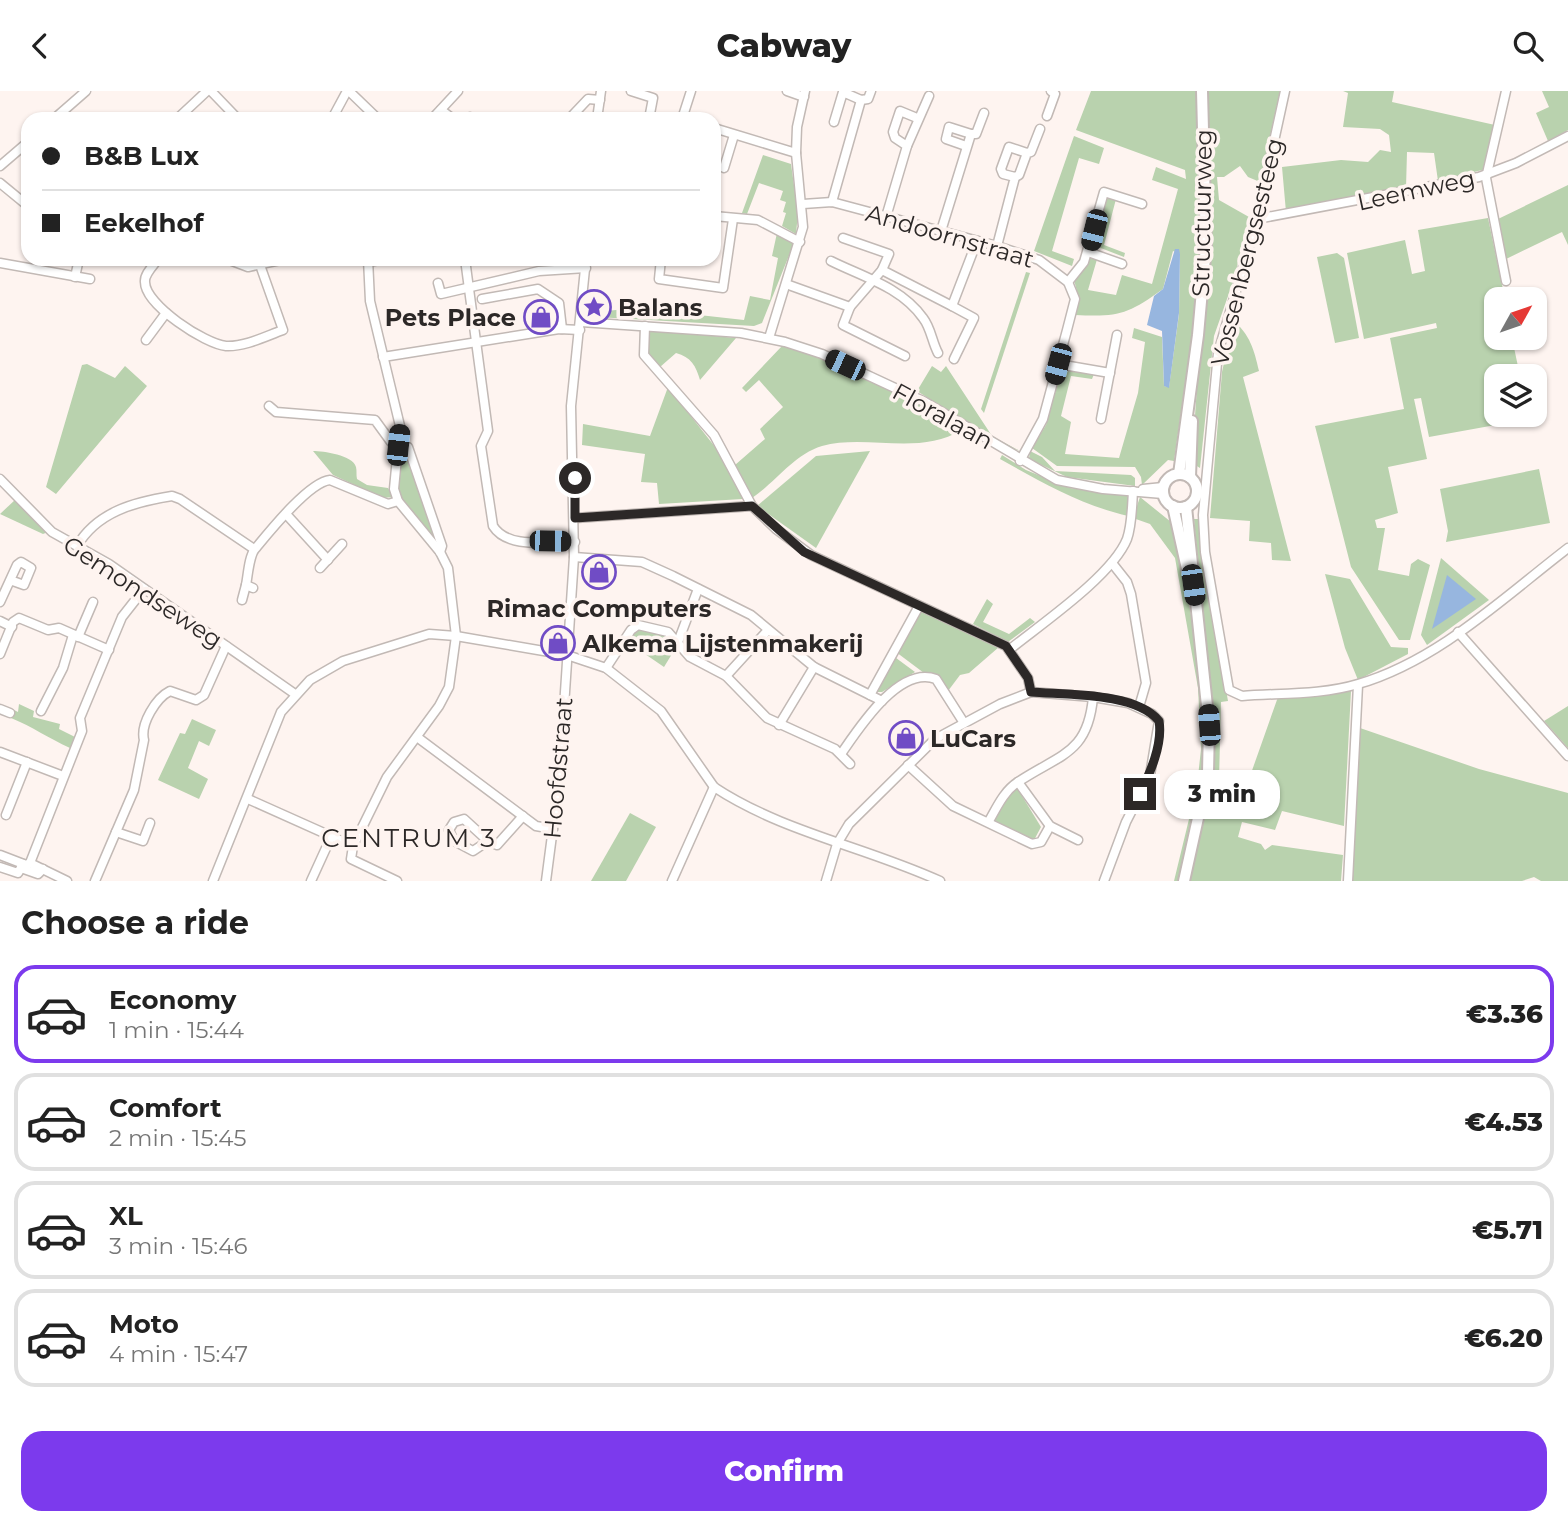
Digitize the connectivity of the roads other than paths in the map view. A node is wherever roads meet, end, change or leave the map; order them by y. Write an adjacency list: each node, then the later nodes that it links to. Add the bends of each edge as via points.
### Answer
1 (86, 91): 18 (street)
2 (209, 91): 19 (street); 20 (street)
3 (348, 91): 21 (street); 22 (street)
4 (631, 91): 25 (street, via 653,98)
5 (691, 91): 26 (street)
6 (787, 91): 13 (street)
7 (871, 91): 16 (street, via 868,99)
8 (1051, 91): 28 (street, via 1055,94)
9 (1202, 91): 88 (main road, Structuurweg, via 1206,247)
10 (1285, 91): 53 (street, Vossenbergsesteeg)
11 (1506, 91): 43 (street)
12 (452, 93): 17 (street)
13 (804, 94): 39 (street)
14 (601, 96): 24 (street, via 588,99)
15 (929, 96): 29 (street)
16 (861, 100): 30 (street, via 843,92); 47 (street)
17 (441, 110): 23 (street)
18 (62, 112)
19 (185, 112)
20 (231, 112)
21 (336, 112)
22 (367, 112)
23 (444, 112)
24 (576, 112)
25 (650, 112)
26 (686, 112)
27 (984, 113): 33 (street, via 976,134)
28 (1047, 116)
29 (917, 118): 36 (street); 36 (street, via 900,111 893,132)
30 (835, 122)
31 (1040, 129): 40 (street)
32 (721, 130): 34 (street)
33 (971, 134): 37 (street); 37 (street, via 949,127 946,139)
34 (734, 135): 39 (street); 42 (street)
35 (1568, 136): 43 (street, Leemweg)
36 (907, 146): 51 (street)
37 (966, 146): 54 (street)
38 (21, 148): 41 (street)
39 (796, 153): 48 (street)
40 (1027, 153): 44 (street, via 1020,175); 44 (street, via 1009,147 1001,169)
41 (0, 166)
42 (724, 168)
43 (1487, 175): 53 (street, Leemweg); 75 (street)
44 (1015, 177): 58 (street)
45 (0, 183): 46 (street)
46 (21, 200)
47 (832, 202): 48 (street, Andoornstraat); 51 (street, Andoornstraat)
48 (803, 204): 57 (street)
49 (1142, 204): 59 (street, via 1100,191)
50 (721, 217): 52 (street)
51 (886, 217): 54 (street, Andoornstraat)
52 (733, 219): 57 (street, via 758,220); 70 (street, via 723,288 659,279)
53 (1257, 219): 147 (street, Vossenbergsesteeg, via 1218,353 1203,515 1206,560 1229,688 1241,696)
54 (942, 231): 56 (street, Andoornstraat)
55 (843, 238): 71 (street, via 889,254)
56 (977, 241): 58 (street, Andoornstraat); 81 (street)
57 (800, 242): 78 (street)
58 (997, 246): 76 (street, Andoornstraat, via 1039,260)
59 (1088, 252): 62 (street); 76 (street)
60 (831, 261): 74 (street)
61 (0, 263): 72 (street)
62 (1122, 264)
63 (77, 266): 72 (street)
64 (154, 266): 83 (street, via 145,282)
65 (260, 266): 83 (street, via 283,330 229,346 204,340)
66 (369, 266): 94 (street, via 370,301)
67 (466, 266): 79 (street)
68 (568, 266): 79 (street)
69 (586, 266): 84 (street, Hoofdstraat)
70 (661, 266)
71 (882, 270): 74 (street); 81 (street)
72 (75, 277): 73 (street)
73 (90, 279)
74 (875, 279): 82 (street); 92 (street, via 922,316)
75 (1506, 281)
76 (1068, 282): 96 (street, via 1075,299)
77 (438, 283): 79 (street, via 441,294)
78 (786, 284): 82 (street); 89 (street)
79 (469, 289): 91 (street)
80 (482, 299): 86 (street, via 538,289 559,303)
81 (952, 306): 95 (street, via 974,318)
82 (850, 307): 93 (street, via 843,325)
83 (166, 313): 90 (street)
84 (581, 326): 85 (street, Floralaan); 86 (street, Floralaan); 113 (street, Hoofdstraat, via 571,406)
85 (645, 326): 89 (street, Floralaan); 110 (street, via 644,355 718,441)
86 (562, 329): 91 (street, Floralaan)
87 (1117, 335): 97 (street)
88 (1198, 335): 98 (main road, Structuurweg); 103 (main road, Structuurweg, via 1191,349)
89 (769, 338): 102 (street, Floralaan, via 822,354 912,397)
90 (146, 339)
91 (475, 342): 94 (street, Floralaan); 114 (street, via 488,431 481,446 493,526 511,541)
92 (938, 353)
93 (905, 356)
94 (383, 358): 101 (street, via 398,416)
95 (954, 359)
96 (1058, 364): 97 (street); 102 (street, via 1044,419)
97 (1110, 373): 100 (street)
98 (1190, 402): 103 (main road, Structuurweg); 104 (main road, Structuurweg)
99 (269, 406): 101 (street, via 276,412 375,420 390,442)
100 (1101, 419)
101 (398, 445): 108 (street, via 394,482); 119 (street, via 409,450 442,546)
102 (1020, 461): 106 (street, Floralaan, via 1057,480)
103 (1175, 475): 104 (main road); 107 (main road)
104 (1190, 477): 109 (main road, via 1197,490)
105 (0, 479): 116 (street, Gemondseweg, via 52,532)
106 (1135, 491): 107 (street, Floralaan); 122 (street, via 1128,534)
107 (1163, 491): 111 (main road)
108 (398, 501): 112 (street, via 388,504 327,479); 119 (street)
109 (1189, 505): 111 (main road); 125 (main road, via 1198,573)
110 (752, 506): 113 (street); 131 (street, via 804,552)
111 (1173, 506): 125 (main road)
112 (286, 514): 118 (street); 121 (street)
113 (575, 518): 114 (street, Hoofdstraat)
114 (575, 541): 120 (street, Hoofdstraat)
115 (342, 544): 121 (street)
116 (77, 546): 118 (street, via 89,527 117,510 172,496); 126 (street, Gemondseweg)
117 (1568, 548): 135 (street)
118 (254, 549): 128 (street, via 249,586)
119 (440, 552): 137 (street, via 452,581)
120 (574, 557): 127 (street, via 642,562); 143 (street, Hoofdstraat)
121 (328, 560): 123 (street)
122 (1112, 563): 141 (street); 153 (street, via 1131,594 1146,683)
123 (320, 568)
124 (10, 580): 129 (street)
125 (1193, 585): 195 (main road, via 1207,691 1208,773)
126 (144, 589): 139 (street, Gemondseweg); 140 (street, via 127,608)
127 (698, 589): 134 (street, via 751,615); 138 (street)
128 (242, 600)
129 (0, 602)
130 (93, 602): 136 (street)
131 (919, 606): 141 (street); 150 (street)
132 (0, 621): 133 (street)
133 (12, 627): 136 (street, via 21,618); 142 (street)
134 (768, 630): 144 (street); 146 (street)
135 (1458, 632): 147 (street, via 1407,663); 162 (street)
136 (76, 636): 140 (street); 155 (street)
137 (456, 636): 143 (street); 149 (street, via 429,634 343,661); 159 (street, via 449,687)
138 (678, 642): 145 (street, via 668,632 638,625); 146 (street, via 690,657)
139 (226, 646): 149 (street, Gemondseweg); 176 (street, via 204,695 197,700 170,691 151,709 142,733 138,774)
140 (109, 650): 166 (street, via 80,717 82,731)
141 (1009, 650): 148 (street, via 1028,678)
142 (0, 654)
143 (567, 656): 145 (street); 175 (street, Hoofdstraat)
144 (814, 667): 150 (street); 158 (street)
145 (606, 668): 168 (street, via 661,711)
146 (726, 676): 158 (street)
147 (1358, 684): 196 (street)
148 (1031, 692): 151 (street); 157 (street)
149 (295, 694): 169 (street, via 281,712)
150 (870, 695): 152 (street)
151 (1093, 697): 153 (street); 167 (street, via 1091,720 1080,743)
152 (882, 701): 157 (street, via 908,680 928,676 936,679); 161 (street)
153 (1139, 707): 194 (street, via 1159,721 1158,739 1150,775 1126,821)
154 (0, 709): 156 (street)
155 (41, 711)
156 (10, 713)
157 (964, 723): 165 (street, via 935,740)
158 (779, 726): 161 (street)
159 (417, 737): 171 (street); 181 (street, via 387,777)
160 (0, 752): 163 (street)
161 (841, 754): 164 (street)
162 (1568, 756)
163 (27, 762): 166 (street); 170 (street)
164 (850, 764)
165 (908, 765): 172 (street, via 953,806); 180 (street, via 849,824)
166 (63, 776): 183 (street)
167 (1018, 782): 172 (street); 174 (street)
168 (714, 787): 180 (street, via 768,816); 191 (street)
169 (248, 799): 177 (street); 187 (street)
170 (6, 815)
171 (523, 816): 175 (street, via 536,827); 179 (street, via 504,841 497,845)
172 (989, 821): 174 (street, via 1037,845)
173 (150, 823): 176 (street, via 143,841)
174 (1050, 826): 178 (street)
175 (553, 829): 190 (street, Hoofdstraat)
176 (116, 832): 186 (street)
177 (332, 835): 181 (street); 188 (street)
178 (1078, 840)
179 (488, 841): 179 (street, via 464,819 449,830 454,841 473,851)
180 (838, 844): 192 (street); 193 (street)
181 (353, 846): 189 (street, via 351,859)
182 (0, 855): 183 (street)
183 (25, 865): 184 (street, via 15,873); 185 (street)
184 (0, 867)
185 (67, 881)
186 (95, 881)
187 (213, 881)
188 (311, 881)
189 (397, 881)
190 (546, 881)
191 (672, 881)
192 (826, 881)
193 (940, 881)
194 (1104, 881)
195 (1184, 881)
196 (1348, 881)

